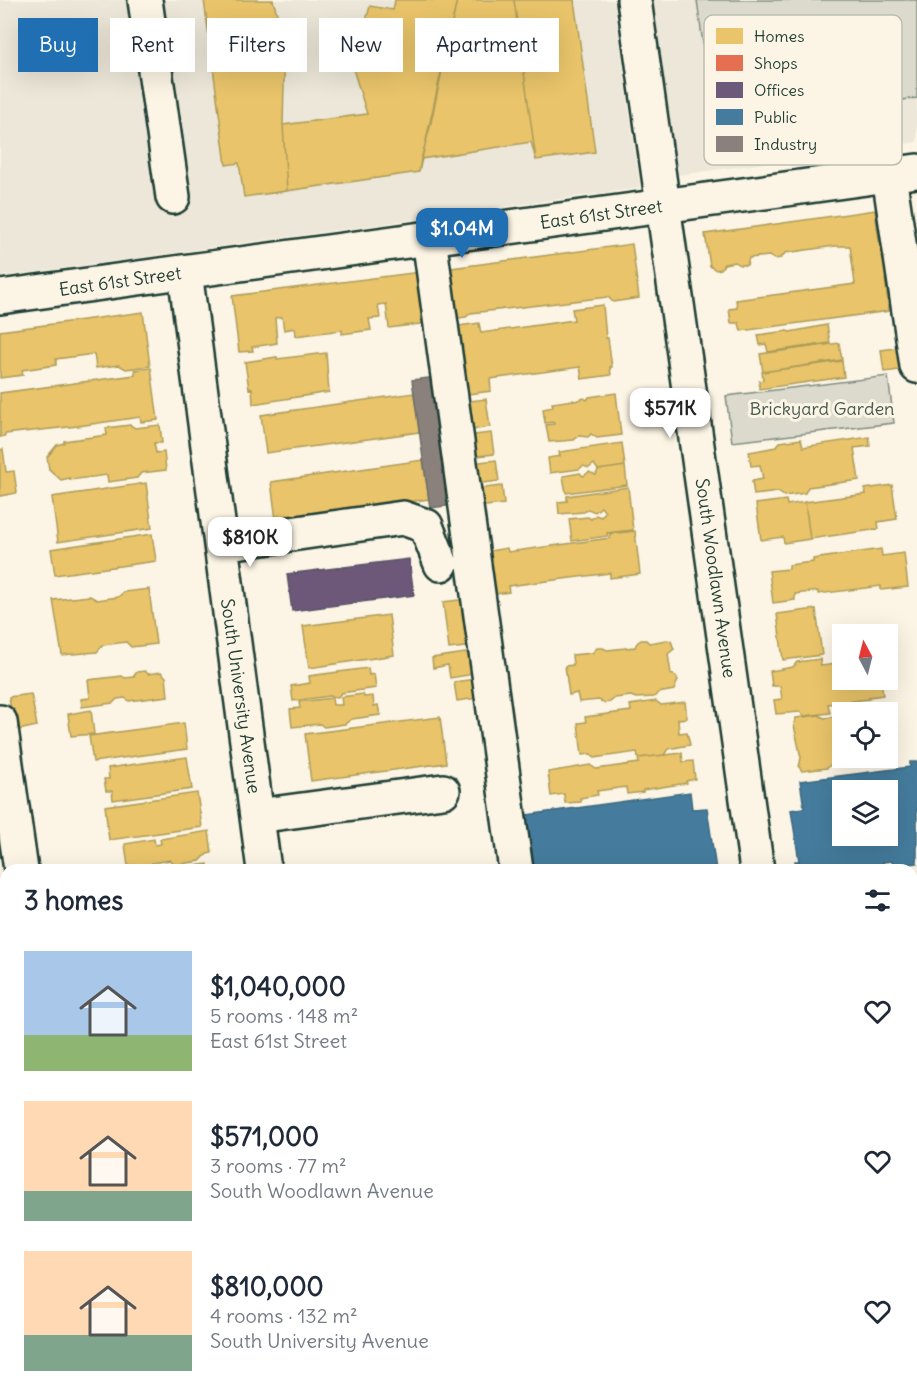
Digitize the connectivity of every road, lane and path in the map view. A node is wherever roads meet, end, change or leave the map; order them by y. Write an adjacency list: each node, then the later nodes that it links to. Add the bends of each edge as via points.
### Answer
1 (145, 0): 4 (street)
2 (634, 0): 5 (street, South Woodlawn Avenue)
3 (903, 173): 5 (street, East 61st Street); 9 (street)
4 (173, 197)
5 (663, 206): 6 (street, East 61st Street); 18 (street, South Woodlawn Avenue)
6 (429, 238): 7 (street, East 61st Street); 17 (street)
7 (185, 272): 8 (street, East 61st Street); 10 (street, South University Avenue)
8 (0, 297)
9 (917, 366)
10 (221, 544): 11 (street, via 404,518 426,526); 14 (street, South University Avenue)
11 (441, 564)
12 (0, 722): 15 (street)
13 (443, 791): 14 (street)
14 (257, 816): 16 (street, South University Avenue)
15 (20, 864)
16 (263, 864)
17 (515, 864)
18 (756, 864)

